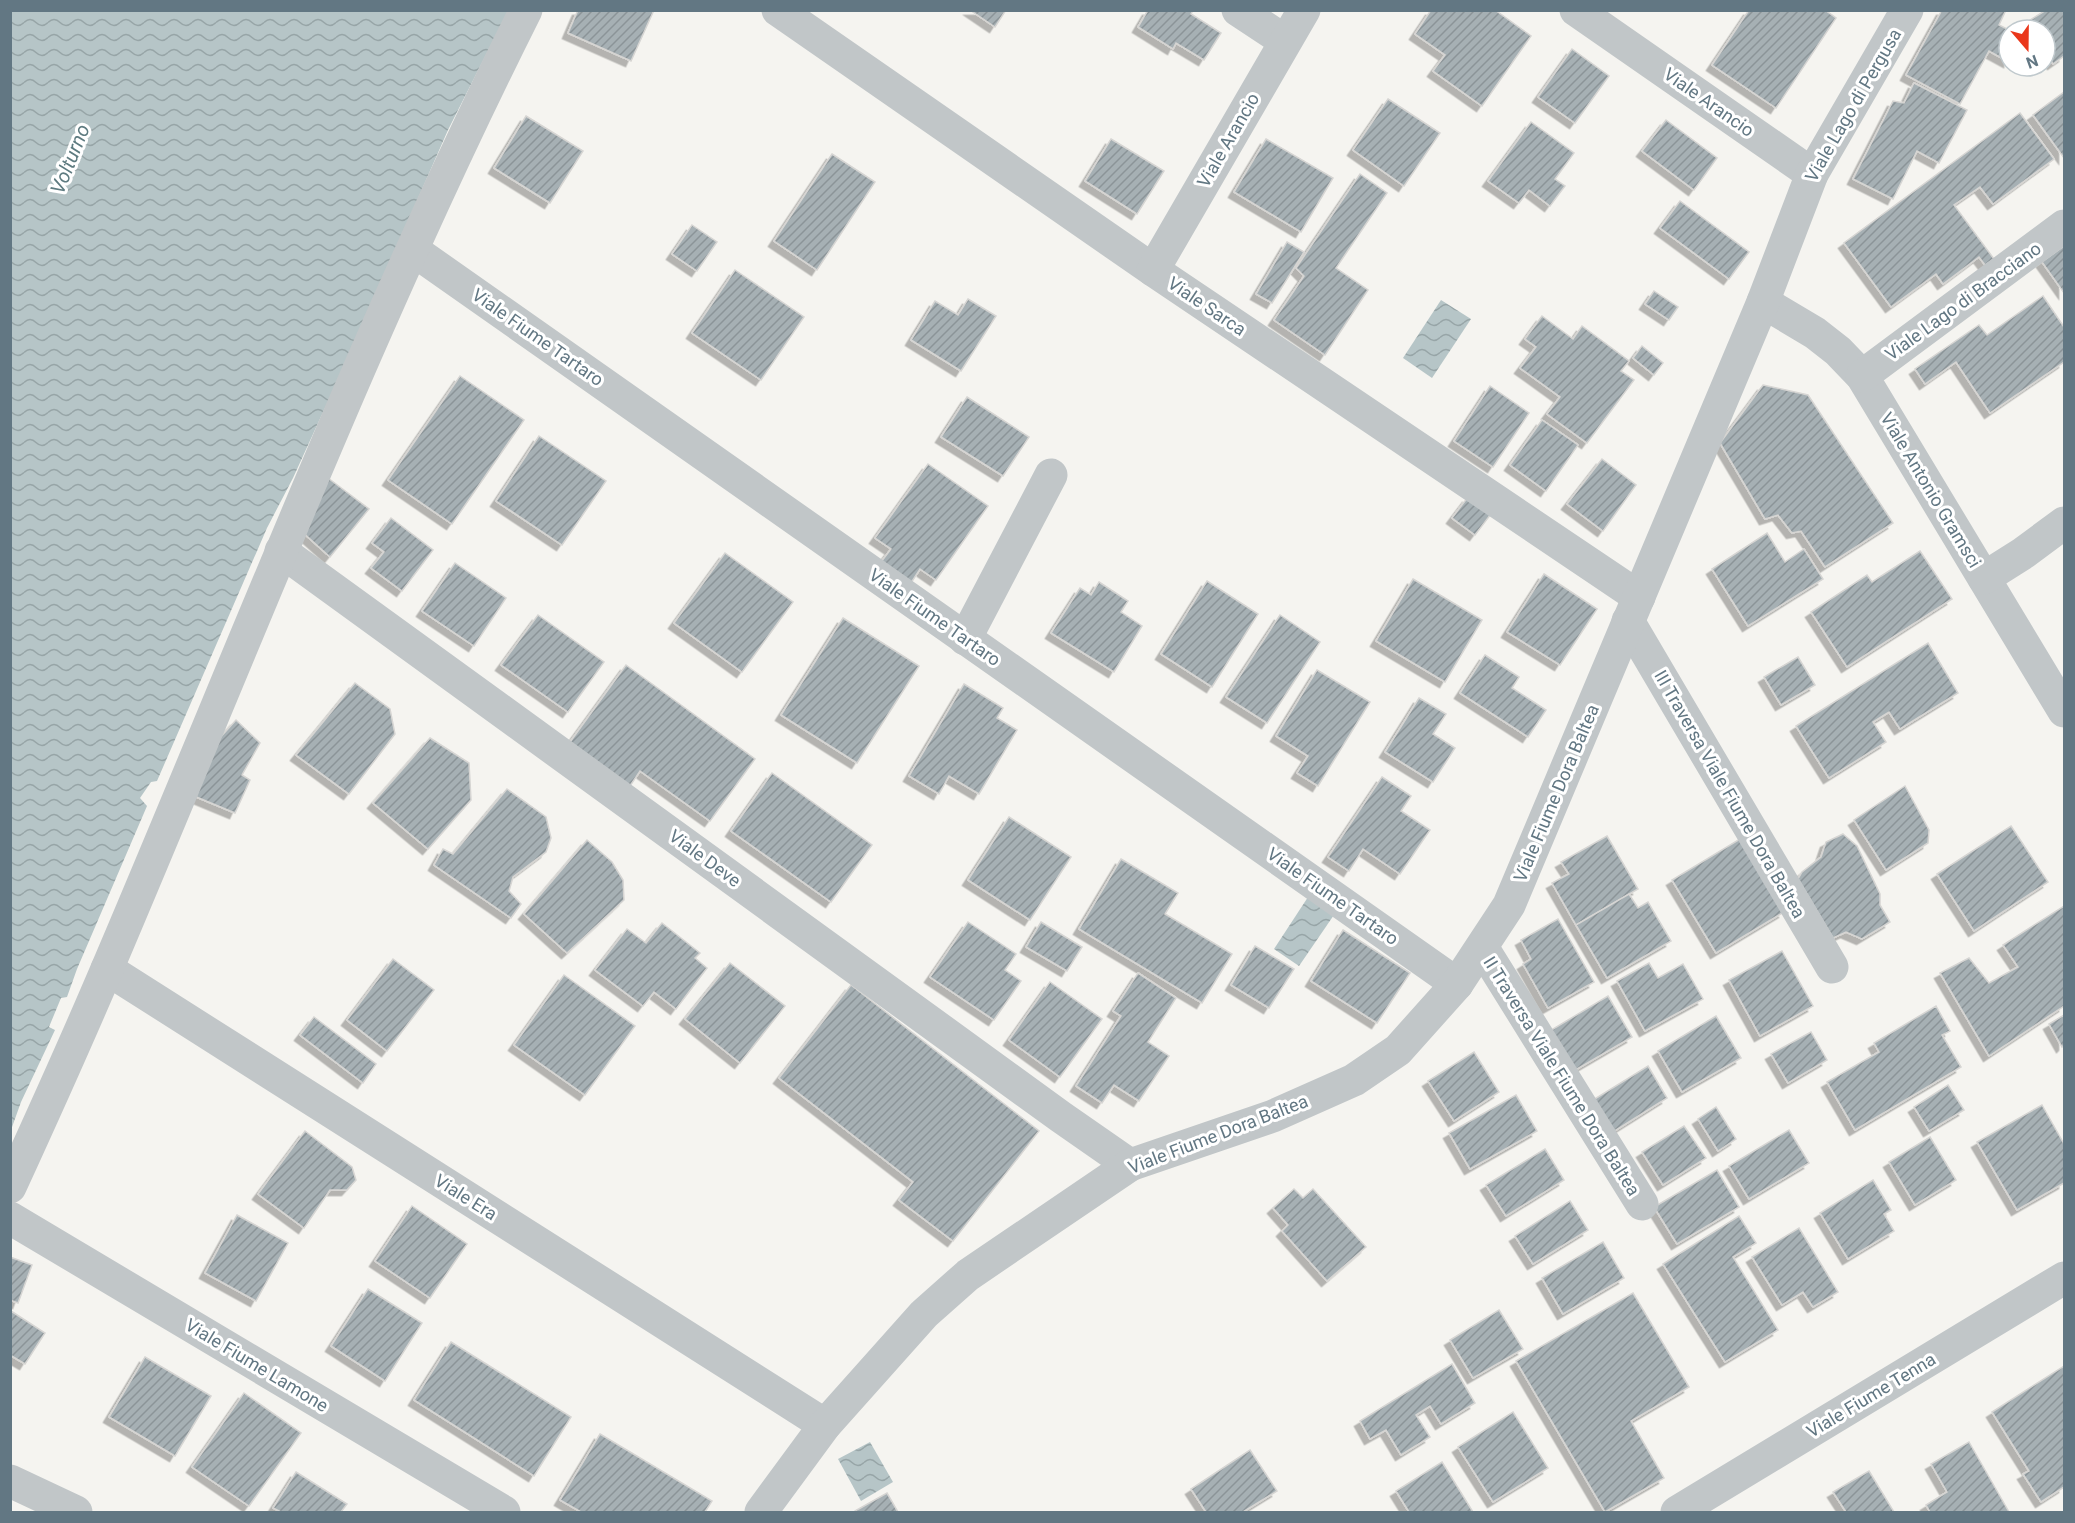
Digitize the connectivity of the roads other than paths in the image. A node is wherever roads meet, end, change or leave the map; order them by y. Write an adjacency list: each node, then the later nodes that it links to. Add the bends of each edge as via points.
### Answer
1 (526, 10): 10 (street)
2 (778, 10): 11 (street, Viale Sarca)
3 (1238, 10): 7 (street)
4 (1304, 10): 7 (street, Viale Arancio)
5 (1576, 10): 8 (street, Viale Arancio)
6 (1907, 10): 8 (street, Viale Lago di Pergusa)
7 (1285, 40): 11 (street, Viale Arancio)
8 (1812, 174): 12 (street, Viale Lago di Pergusa)
9 (2064, 226): 13 (street, Viale Lago di Bracciano)
10 (413, 250): 16 (street); 19 (street, Viale Fiume Tartaro)
11 (1153, 270): 18 (street, Viale Sarca)
12 (1763, 302): 13 (street, Viale Antonio Gramsci, via 1815,333); 18 (street, Viale Fiume Dora Baltea)
13 (1862, 375): 17 (street, Viale Antonio Gramsci)
14 (1051, 475): 19 (street)
15 (2064, 523): 17 (street)
16 (280, 551): 23 (street); 25 (street, Viale Deve)
17 (1984, 578): 20 (street, Viale Antonio Gramsci)
18 (1634, 609): 21 (street, Viale Fiume Dora Baltea, via 1509,905); 22 (street, III Traversa Viale Fiume Dora Baltea)
19 (966, 639): 24 (street, Viale Fiume Tartaro)
20 (2064, 711)
21 (1482, 947): 24 (street, Viale Fiume Dora Baltea); 27 (street, II Traversa Viale Fiume Dora Baltea)
22 (1832, 967)
23 (107, 969): 26 (street); 30 (street, Viale Era)
24 (1457, 984): 25 (street, Viale Fiume Dora Baltea, via 1398,1050 1354,1080 1273,1116)
25 (1130, 1165): 30 (street, Viale Fiume Dora Baltea, via 968,1275 924,1314)
26 (10, 1188)
27 (1642, 1204)
28 (10, 1218): 34 (street, Viale Fiume Lamone)
29 (2064, 1278): 35 (street, Viale Fiume Tenna)
30 (825, 1425): 32 (street, Viale Fiume Dora Baltea)
31 (10, 1481): 33 (street)
32 (769, 1509)
33 (76, 1512)
34 (504, 1512)
35 (1677, 1512)

